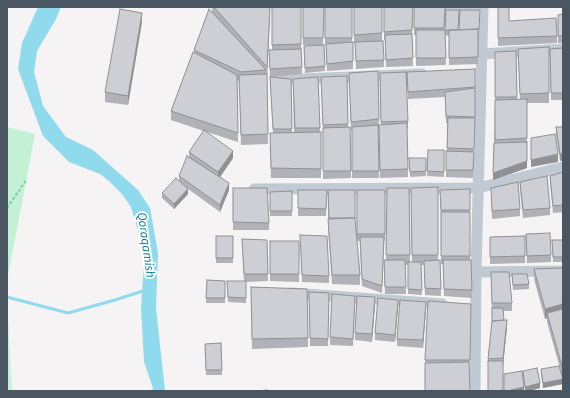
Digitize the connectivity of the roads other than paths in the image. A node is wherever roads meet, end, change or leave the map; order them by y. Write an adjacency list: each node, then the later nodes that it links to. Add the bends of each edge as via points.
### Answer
1 (423, 9): 2 (street)
2 (483, 9): 4 (street)
3 (563, 50): 4 (street)
4 (482, 54): 8 (street, via 477,71)
5 (433, 73): 6 (street)
6 (274, 80)
7 (563, 167): 8 (street)
8 (478, 188): 9 (street); 11 (street)
9 (254, 189)
10 (563, 271): 11 (street)
11 (476, 272): 13 (street)
12 (276, 292): 13 (street)
13 (477, 307): 14 (street)
14 (475, 391)

